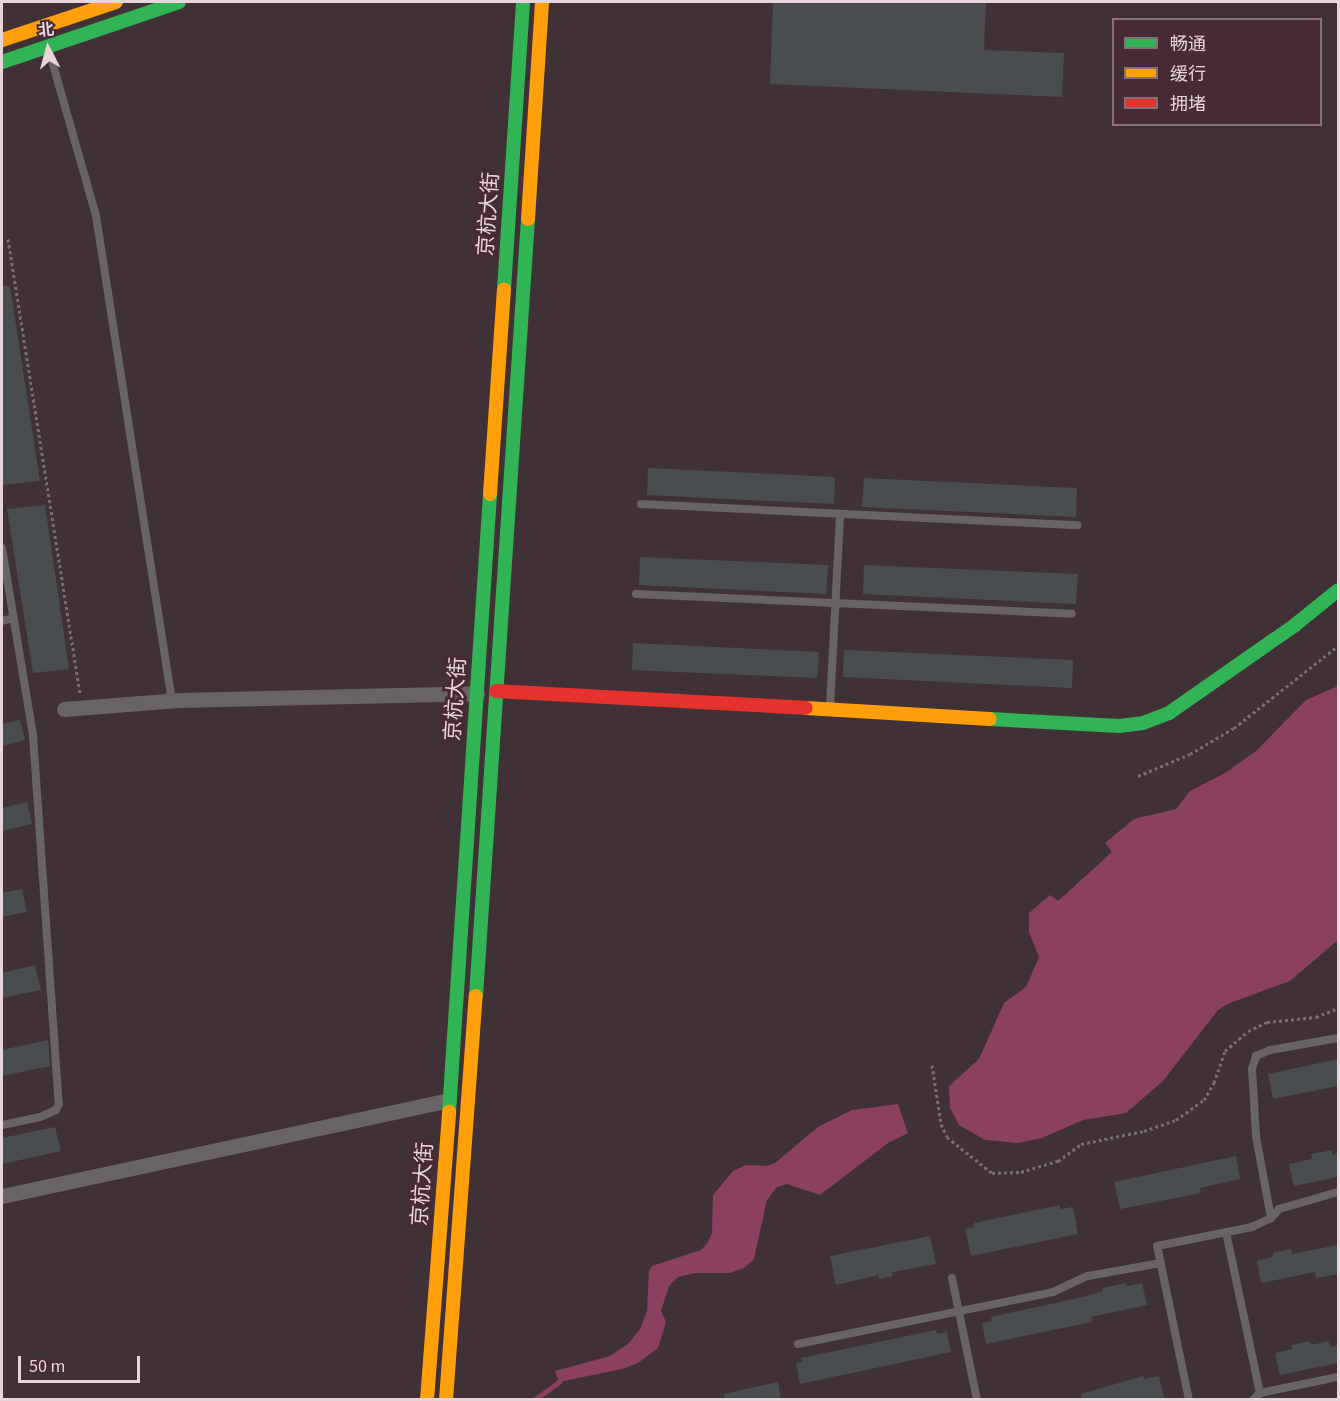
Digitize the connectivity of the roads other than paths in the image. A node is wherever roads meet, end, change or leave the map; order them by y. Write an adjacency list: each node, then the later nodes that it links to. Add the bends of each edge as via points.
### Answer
1 (116, 2): 5 (main road)
2 (179, 2): 6 (main road)
3 (523, 2): 19 (main road, 京杭大街)
4 (543, 2): 18 (main road, 京杭大街)
5 (2, 40)
6 (47, 46): 7 (main road); 20 (lane, via 96,216)
7 (2, 62)
8 (641, 504): 9 (lane)
9 (840, 514): 10 (lane); 14 (lane)
10 (1077, 525)
11 (2, 548): 16 (lane)
12 (1338, 590): 22 (main road, via 1294,626 1169,713 1143,723 1119,726)
13 (636, 594): 14 (lane)
14 (835, 603): 15 (lane); 22 (lane)
15 (1072, 614)
16 (13, 618): 17 (lane); 25 (lane, via 33,736 59,1104 56,1110 40,1117)
17 (2, 621)
18 (496, 691): 22 (main road); 37 (main road, 京杭大街)
19 (477, 693): 20 (street); 24 (main road, 京杭大街)
20 (172, 700): 21 (street)
21 (64, 709)
22 (830, 710)
23 (1338, 1038): 28 (lane, via 1256,1056 1252,1069 1256,1136)
24 (450, 1100): 27 (street); 36 (main road, 京杭大街)
25 (2, 1125)
26 (1338, 1192): 28 (lane, via 1279,1209)
27 (2, 1196)
28 (1271, 1218): 29 (lane)
29 (1226, 1232): 30 (lane, via 1157,1246); 35 (lane)
30 (1161, 1263): 32 (lane, via 1088,1276 1053,1292); 39 (lane)
31 (952, 1278): 32 (lane)
32 (959, 1311): 33 (lane); 38 (lane)
33 (798, 1344)
34 (1338, 1377): 35 (lane)
35 (1260, 1393): 40 (lane)
36 (427, 1400)
37 (446, 1400)
38 (977, 1400)
39 (1189, 1400)
40 (1253, 1400)

